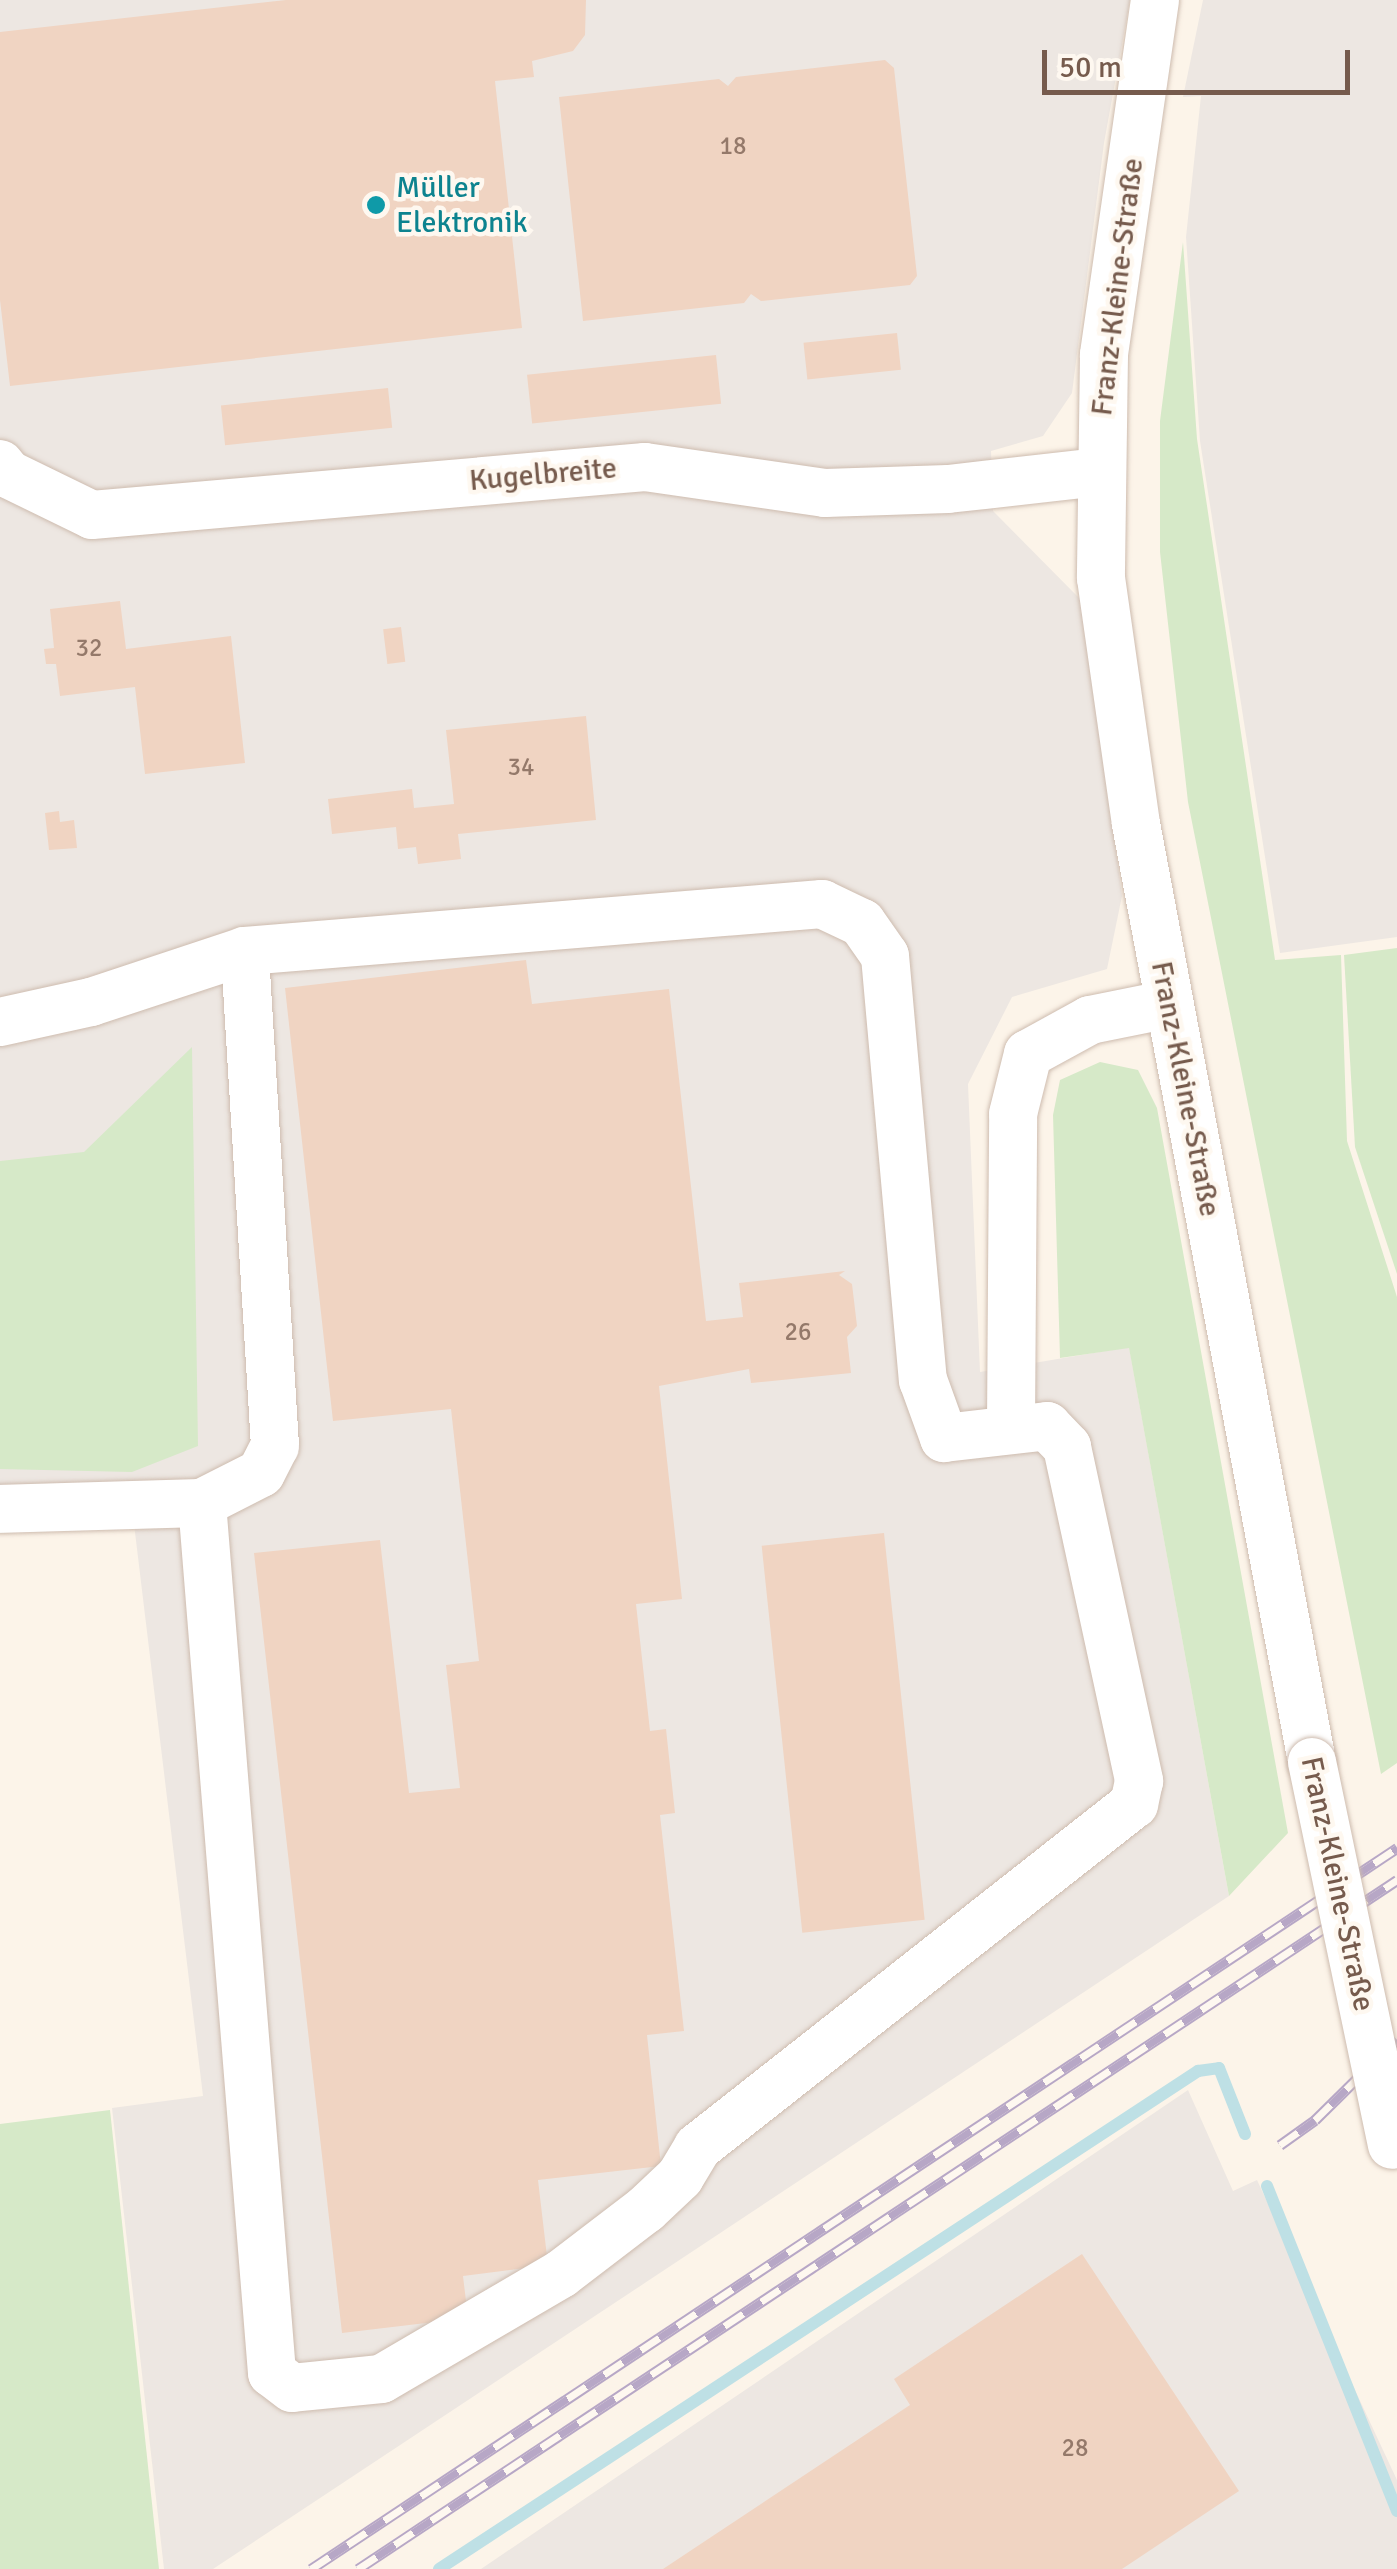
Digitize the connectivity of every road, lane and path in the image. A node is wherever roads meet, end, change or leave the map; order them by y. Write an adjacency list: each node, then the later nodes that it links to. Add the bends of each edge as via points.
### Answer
1 (1155, 0): 3 (street, Franz-Kleine-Straße, via 1104,356)
2 (0, 464): 3 (street, Kugelbreite, via 92,515 645,467 825,493)
3 (1100, 472): 5 (street, Franz-Kleine-Straße, via 1101,578)
4 (245, 951): 6 (street, via 90,1002); 7 (street, via 822,904 862,923 886,956 923,1380 944,1438); 8 (street, via 275,1446 261,1473)
5 (1169, 1004): 7 (street, via 1090,1020 1028,1054 1013,1114); 10 (street, Franz-Kleine-Straße, bridge, via 1312,1762)
6 (0, 1022)
7 (1012, 1426): 8 (street, via 1047,1426 1067,1447 1140,1782 1134,1804 698,2147 667,2192 561,2274 408,2368 381,2379 292,2388 272,2373)
8 (202, 1503): 9 (street)
9 (0, 1509)
10 (1395, 2156)

